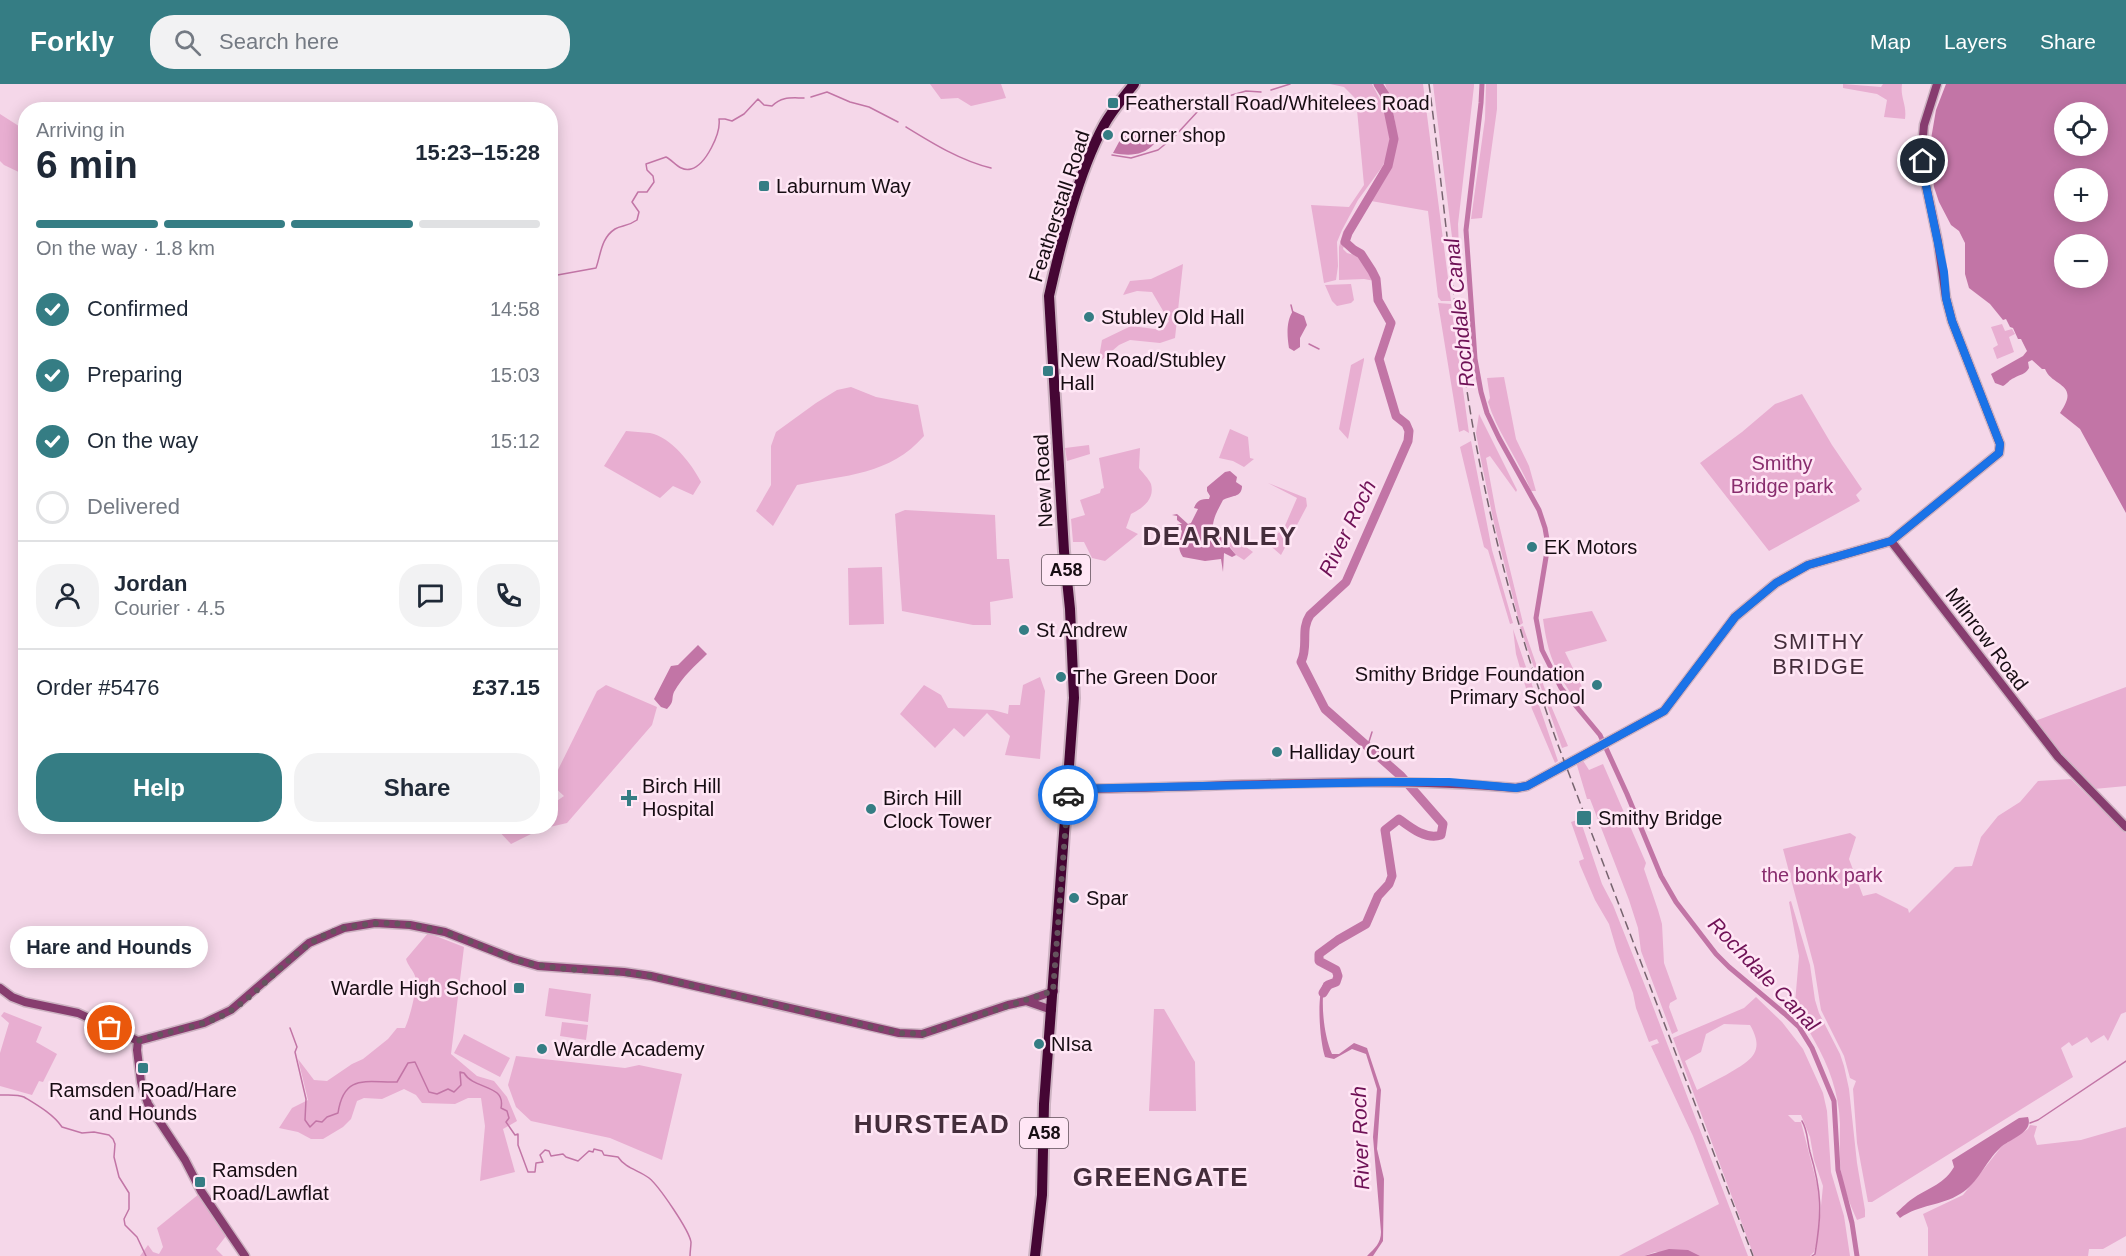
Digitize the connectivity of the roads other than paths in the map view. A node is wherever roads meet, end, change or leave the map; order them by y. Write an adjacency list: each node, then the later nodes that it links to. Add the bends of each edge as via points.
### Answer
1 (1134, 84): 3 (highway, Featherstall Road / A58, via 1092,148 1072,210 1049,296)
2 (1936, 84): 4 (street, via 1924,125 1924,176 1952,321 2000,444 1999,453)
3 (1051, 350): 5 (highway, New Road / A58, via 1074,669)
4 (1891, 541): 5 (street, via 1808,565 1776,583 1735,617 1664,711 1522,788 1388,782); 6 (street, Milnrow Road, via 2058,757)
5 (1068, 789): 8 (highway, A58)
6 (2126, 827)
7 (0, 988): 11 (street, via 25,1002 78,1013)
8 (1053, 991): 9 (street); 10 (highway, A58)
9 (1030, 1000): 10 (street); 11 (street, via 922,1034 899,1033 651,976 538,966 445,932 375,923 344,928 309,943 231,1010 204,1023)
10 (1052, 1007): 13 (highway, A58)
11 (138, 1041): 12 (street, via 141,1082 148,1104)
12 (245, 1256)
13 (1035, 1256)

